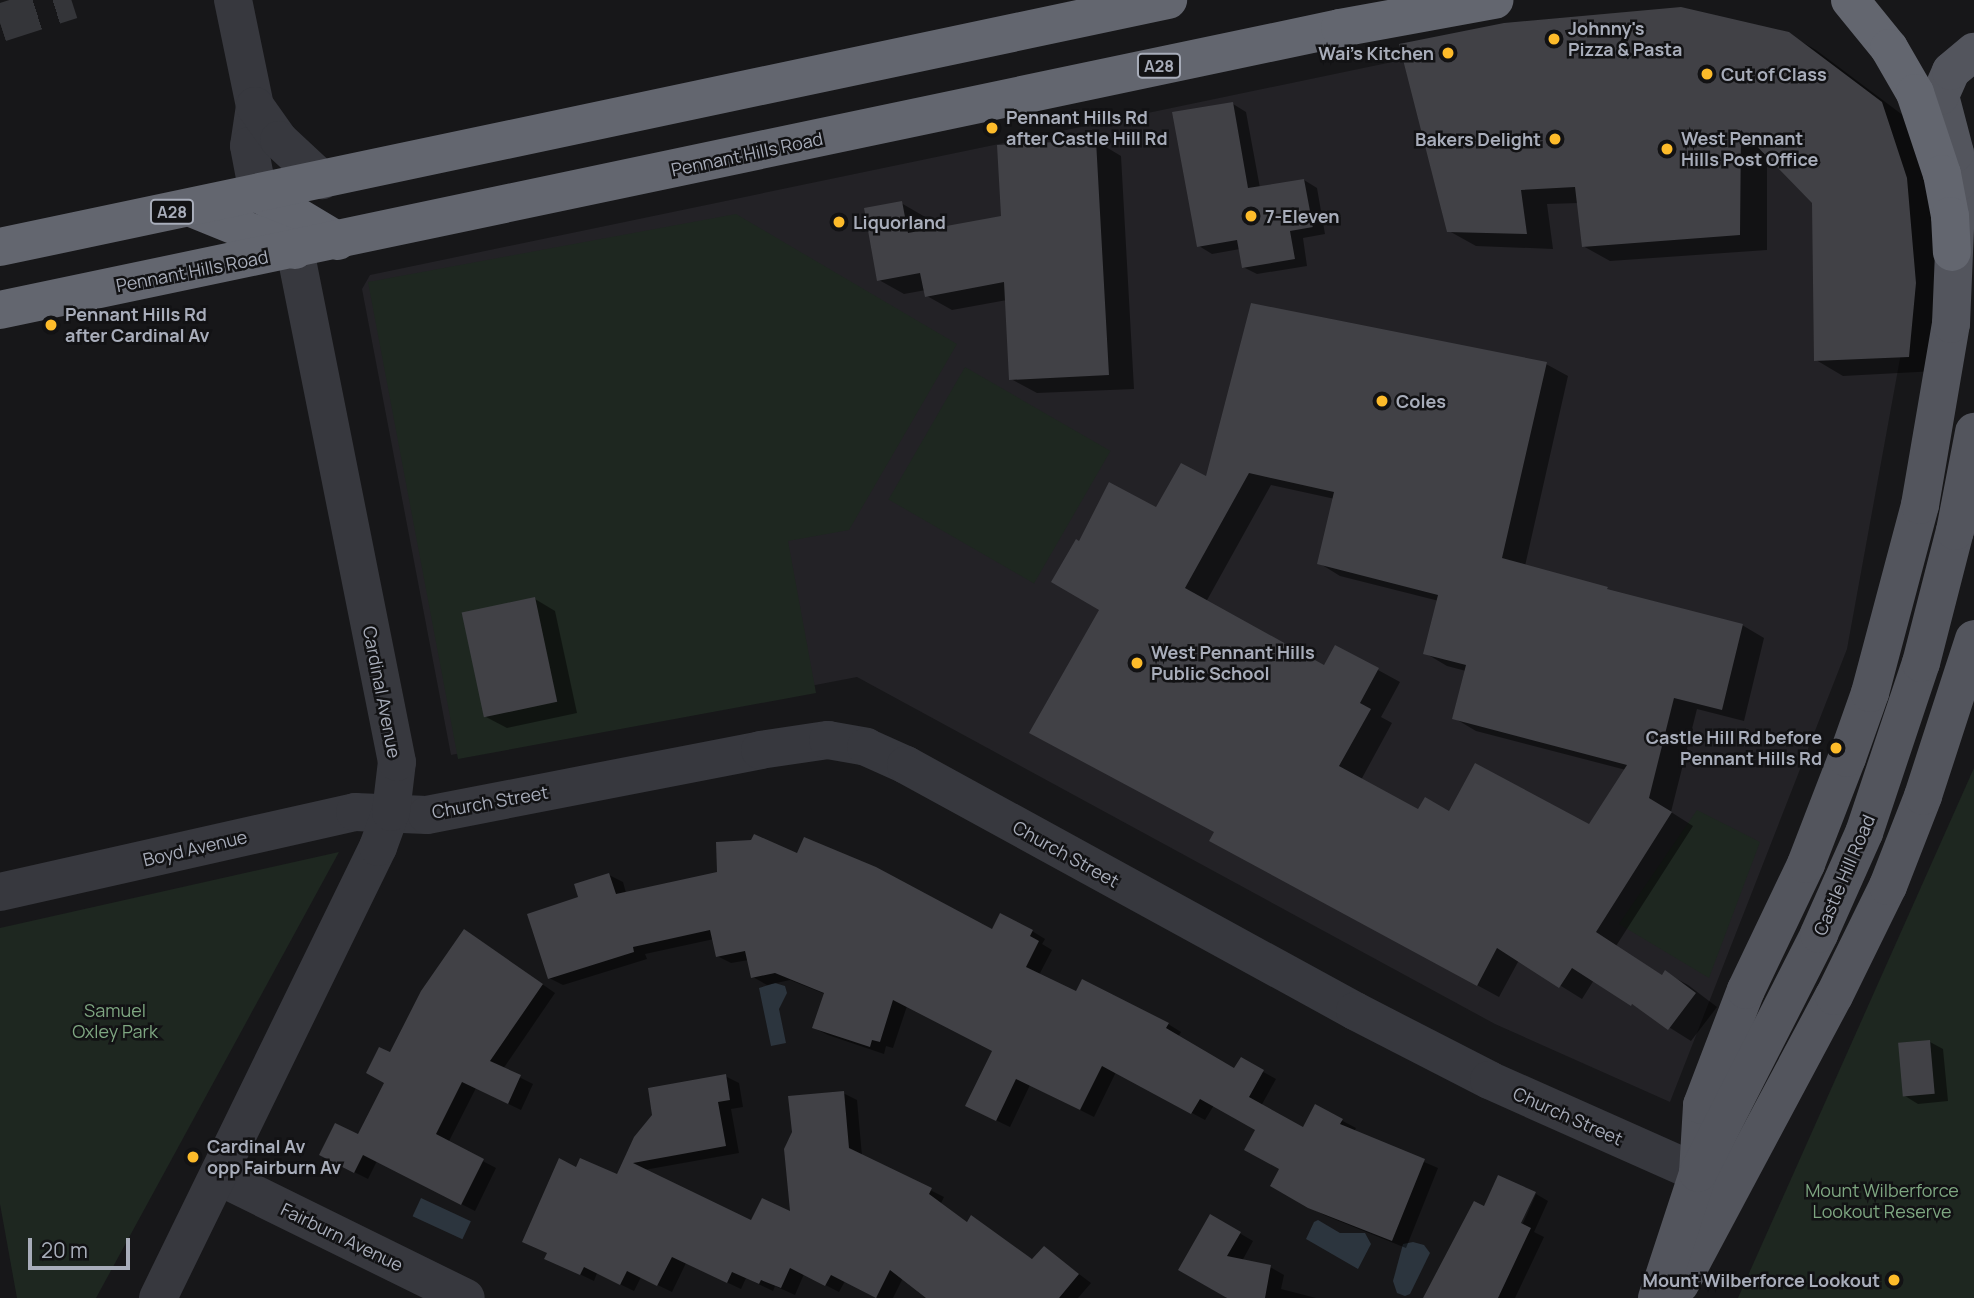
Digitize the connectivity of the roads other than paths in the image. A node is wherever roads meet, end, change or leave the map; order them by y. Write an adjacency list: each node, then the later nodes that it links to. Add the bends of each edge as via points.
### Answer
1 (233, 0): 6 (street)
2 (1168, 0): 7 (highway, A28)
3 (1494, 0): 10 (highway, Pennant Hills Road / A28, via 1339,28 338,241)
4 (1850, 0): 12 (highway, via 1889,48 1915,93 1942,174)
5 (1974, 52): 12 (main road, via 1951,71 1940,96 1955,161)
6 (255, 106): 7 (street, via 279,140); 8 (street, via 248,146)
7 (321, 180): 8 (highway, A28); 10 (highway)
8 (258, 193): 9 (highway, A28); 10 (highway)
9 (191, 208): 10 (highway); 11 (highway, A28)
10 (300, 236): 13 (highway, Pennant Hills Road / A28); 16 (street, Cardinal Avenue, via 397,762)
11 (0, 247)
12 (1952, 253): 19 (main road, via 1951,324 1920,505 1870,693 1806,864 1746,990 1702,1105)
13 (0, 310)
14 (1974, 432): 19 (main road, Castle Hill Road, via 1955,531 1921,663 1864,832)
15 (1974, 639): 19 (main road, Castle Hill Road, via 1888,886 1834,996)
16 (391, 811): 17 (street, Boyd Avenue, via 355,812); 18 (street, Cardinal Avenue, via 378,847); 19 (street, Church Street, via 437,813 828,740 866,747 1489,1080)
17 (0, 892)
18 (218, 1176): 20 (street, Cardinal Avenue); 21 (street, Fairburn Avenue)
19 (1714, 1180): 22 (main road, Castle Hill Road); 23 (main road, Castle Hill Road)
20 (158, 1298)
21 (466, 1298)
22 (1657, 1298)
23 (1673, 1298)

